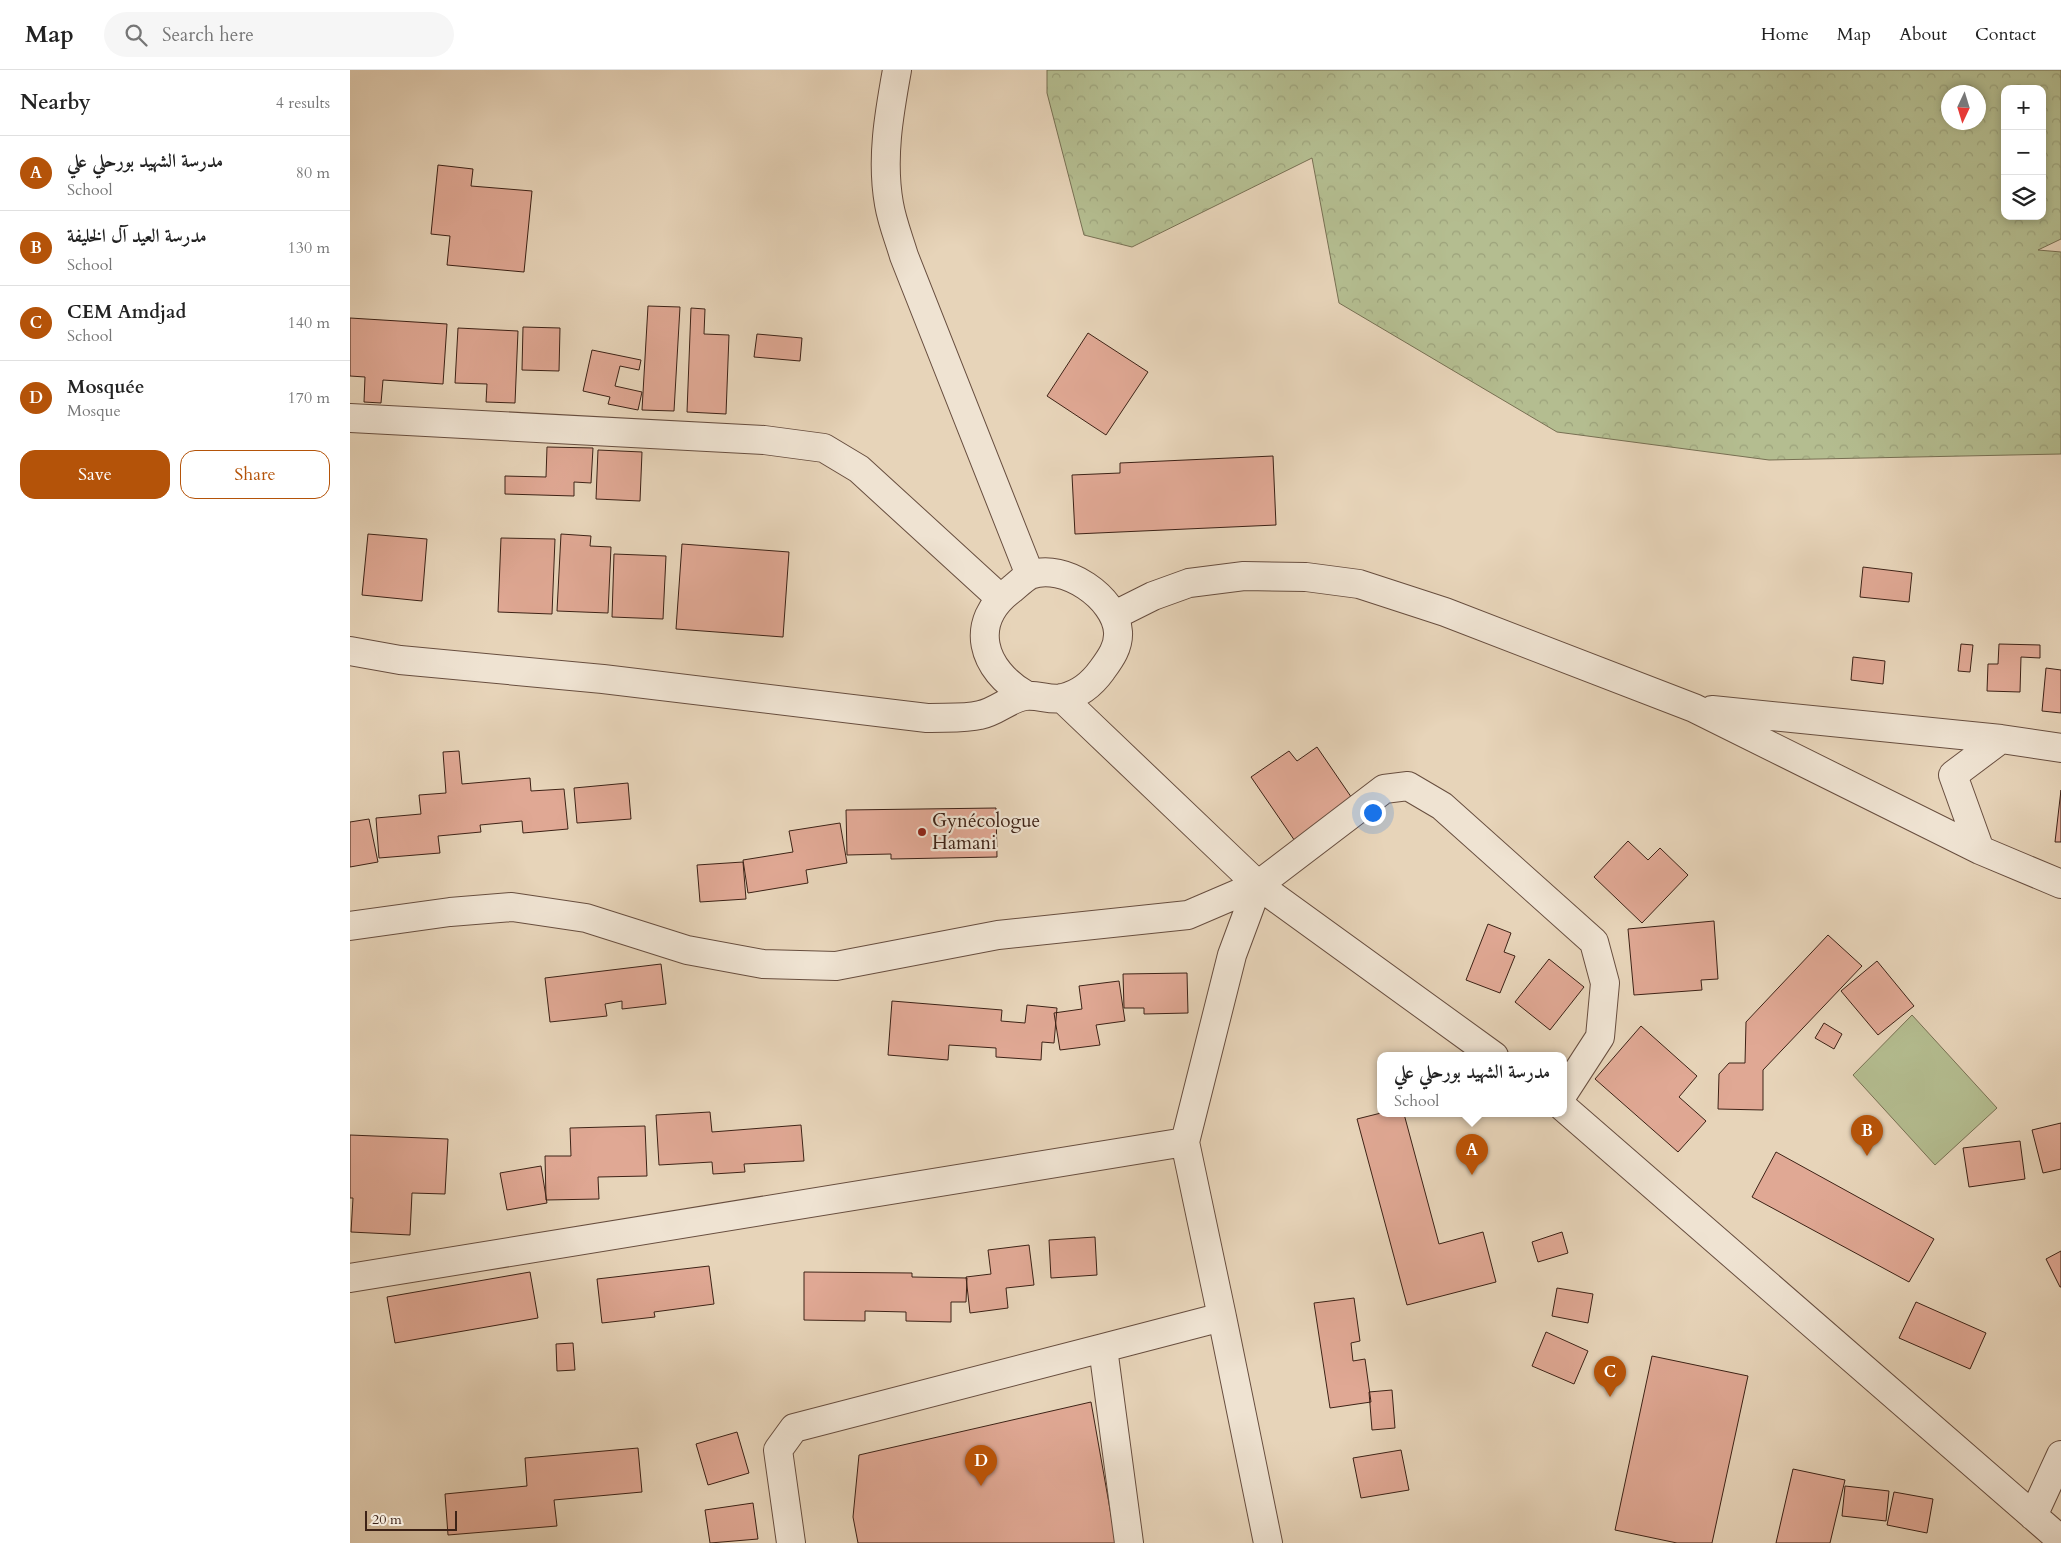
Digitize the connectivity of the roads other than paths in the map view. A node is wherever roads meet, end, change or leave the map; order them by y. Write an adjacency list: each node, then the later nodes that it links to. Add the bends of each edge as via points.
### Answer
1 (897, 70): 3 (street, via 885,159 889,204 904,256)
2 (350, 418): 4 (street, via 764,440 824,448 859,469)
3 (1030, 575): 4 (street); 5 (street, via 1053,573 1072,578 1090,588)
4 (1000, 598): 7 (street, via 988,617 985,636 988,655 996,672 1010,686)
5 (1115, 616): 8 (street, via 1118,633 1113,654 1094,682); 9 (street, via 1153,596 1188,583 1244,576 1306,576 1359,584 1445,612)
6 (350, 652): 7 (street, via 927,718 981,715)
7 (1026, 695): 8 (street)
8 (1062, 698): 14 (street)
9 (1694, 708): 10 (street); 12 (street)
10 (2001, 739): 11 (street); 12 (street, via 1953,774)
11 (2061, 748)
12 (1980, 850): 13 (street)
13 (2061, 884)
14 (1258, 885): 15 (street, via 1188,915 998,935 836,966 763,964 687,950 586,918 512,907); 16 (street); 17 (street, via 1384,789 1408,786 1442,806 1594,942 1605,983 1600,1037); 19 (street, via 1232,955)
15 (350, 926)
16 (1488, 1052)
17 (1567, 1088)
18 (1567, 1110): 24 (street)
19 (1185, 1142): 20 (street); 21 (street)
20 (350, 1278)
21 (1222, 1317): 22 (street); 28 (street)
22 (1103, 1348): 26 (street, via 794,1428 778,1450); 27 (street)
23 (2061, 1455): 24 (street)
24 (2033, 1516): 25 (street)
25 (2061, 1540)
26 (791, 1543)
27 (1129, 1543)
28 (1268, 1543)

